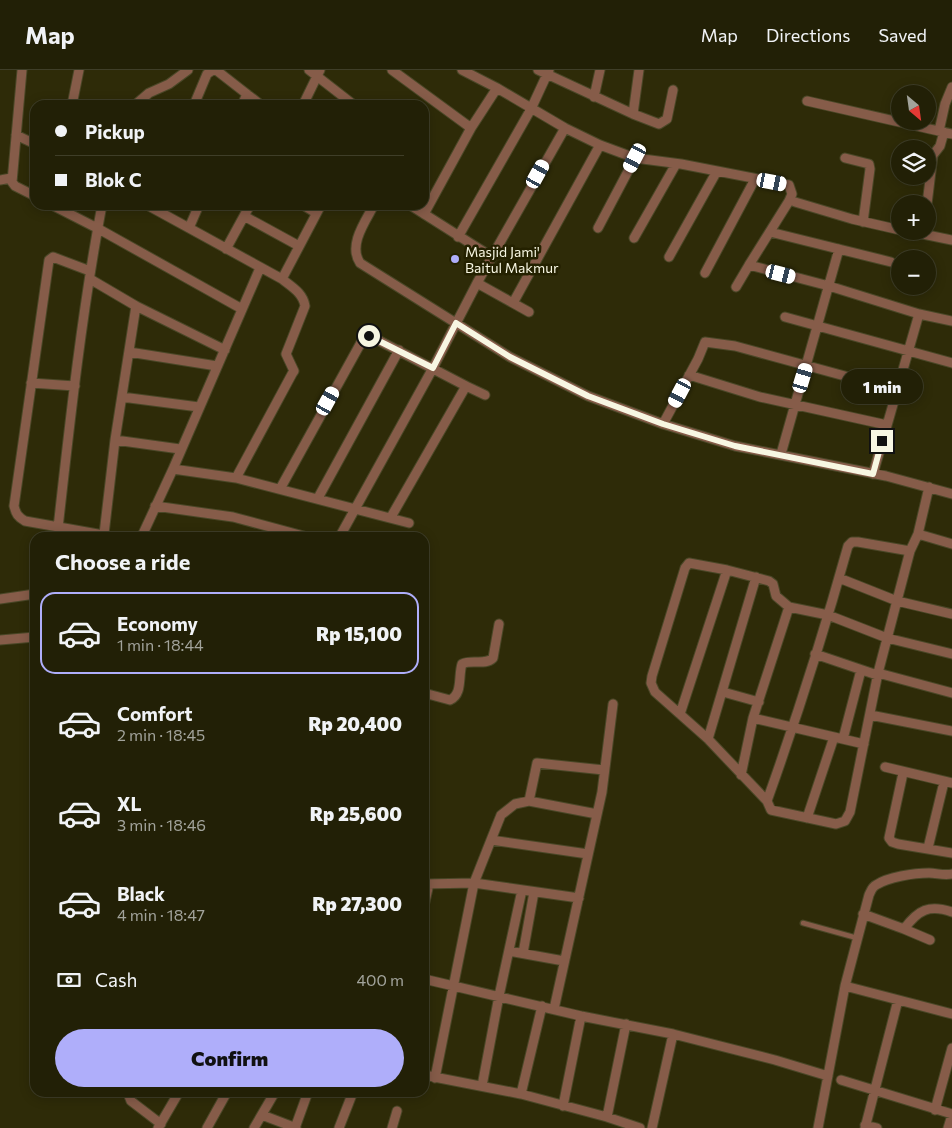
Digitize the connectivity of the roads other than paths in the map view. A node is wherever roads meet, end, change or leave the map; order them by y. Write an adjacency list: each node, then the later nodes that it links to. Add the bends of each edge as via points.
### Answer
1 (22, 70): 31 (street)
2 (79, 70): 18 (street)
3 (188, 70): 19 (street)
4 (214, 70): 16 (street); 20 (street, via 207,74)
5 (309, 70): 12 (street)
6 (392, 70): 28 (street)
7 (462, 70): 14 (street)
8 (538, 70): 11 (street)
9 (600, 70): 17 (street)
10 (639, 70): 27 (street)
11 (548, 72): 17 (street); 26 (street)
12 (319, 73): 23 (street); 24 (street)
13 (952, 87): 30 (street, via 945,104)
14 (497, 88): 26 (street); 28 (street)
15 (673, 90): 27 (street, via 667,119 663,123)
16 (247, 94): 21 (street); 22 (street)
17 (594, 97): 27 (street)
18 (73, 100)
19 (141, 100)
20 (196, 100)
21 (244, 100)
22 (255, 100)
23 (306, 100)
24 (349, 100)
25 (807, 101): 30 (street)
26 (531, 109): 29 (street); 63 (street)
27 (632, 114)
28 (472, 128): 44 (street)
29 (564, 128): 33 (street); 69 (street)
30 (945, 132): 42 (street, via 933,155)
31 (16, 135): 32 (street); 38 (street)
32 (30, 142)
33 (600, 145): 34 (street); 80 (street)
34 (635, 158): 36 (street); 59 (street)
35 (845, 158): 56 (street, via 869,164)
36 (676, 164): 37 (street); 64 (street)
37 (717, 171): 39 (street); 70 (street)
38 (11, 178): 40 (street); 41 (street, via 15,186)
39 (755, 179): 61 (street, via 791,189 789,201); 74 (street)
40 (0, 180)
41 (30, 194)
42 (928, 195)
43 (795, 202): 56 (street)
44 (429, 205)
45 (62, 210): 57 (street)
46 (101, 210): 57 (street)
47 (157, 210): 58 (street)
48 (197, 210): 58 (street)
49 (247, 210): 55 (street)
50 (317, 210): 66 (street)
51 (372, 210): 87 (street, via 355,248 360,263)
52 (418, 210): 54 (street)
53 (426, 210): 54 (street)
54 (424, 214): 63 (street)
55 (244, 216): 66 (street); 67 (street)
56 (863, 222): 60 (street)
57 (97, 228): 75 (street); 82 (street)
58 (189, 228): 67 (street)
59 (598, 228)
60 (891, 228)
61 (770, 232): 68 (street); 72 (street)
62 (936, 236): 65 (street)
63 (458, 237): 69 (street)
64 (634, 238)
65 (952, 240)
66 (299, 246): 76 (street)
67 (226, 249): 73 (street)
68 (839, 249): 71 (street); 78 (street)
69 (492, 257): 77 (street)
70 (669, 257)
71 (891, 262)
72 (749, 265): 78 (street); 79 (street)
73 (260, 268): 76 (street); 82 (street)
74 (705, 273)
75 (90, 275): 81 (street); 98 (street, via 53,257 49,260); 99 (street)
76 (282, 279): 113 (street, via 301,295 305,306 286,354 294,371)
77 (477, 283): 80 (street); 87 (street)
78 (829, 286): 84 (street); 88 (street)
79 (736, 287)
80 (513, 303): 83 (street)
81 (136, 306): 89 (street); 91 (street)
82 (242, 309): 89 (street)
83 (529, 312)
84 (919, 314): 86 (street); 92 (street)
85 (785, 317): 88 (street)
86 (952, 321)
87 (456, 323): 96 (street); 106 (street, via 510,357 588,396)
88 (817, 326): 92 (street); 95 (street)
89 (224, 350): 94 (street)
90 (399, 350): 96 (street); 115 (street, via 372,337 363,339); 117 (street)
91 (128, 352): 94 (street); 103 (street)
92 (908, 352): 93 (street); 101 (street)
93 (952, 363)
94 (217, 366): 105 (street)
95 (807, 366): 97 (street, via 735,346 706,342); 101 (street); 104 (street)
96 (433, 368): 100 (street); 119 (street)
97 (689, 375): 104 (street); 106 (street)
98 (31, 383): 99 (street); 122 (street, via 15,513 26,521)
99 (74, 386): 122 (street)
100 (466, 386): 102 (street); 120 (street)
101 (896, 390): 107 (street)
102 (486, 395)
103 (122, 397): 105 (street); 108 (street)
104 (795, 404): 107 (street); 110 (street)
105 (199, 407): 109 (street)
106 (663, 424): 110 (street, via 735,446)
107 (887, 425): 112 (street)
108 (115, 440): 109 (street); 124 (street)
109 (180, 449): 111 (street)
110 (781, 454): 112 (street)
111 (173, 469): 113 (street); 118 (street)
112 (873, 474): 114 (street)
113 (236, 478): 115 (street)
114 (929, 487): 116 (street); 128 (street)
115 (280, 489): 117 (street)
116 (952, 494)
117 (318, 498): 119 (street)
118 (154, 506): 125 (street); 126 (street, via 233,516)
119 (356, 509): 120 (street); 127 (street)
120 (391, 517): 121 (street)
121 (409, 522)
122 (58, 528): 123 (street)
123 (89, 532)
124 (104, 532)
125 (143, 532)
126 (290, 532)
127 (343, 532)
128 (918, 534): 129 (street); 130 (street)
129 (952, 544)
130 (910, 551): 133 (street, via 852,542); 136 (street)
131 (727, 570): 132 (street); 153 (street); 153 (street, via 689,563 684,568 651,684 655,692)
132 (756, 577): 137 (street, via 773,584 776,596); 148 (street)
133 (839, 578): 136 (street); 139 (street)
134 (30, 595): 135 (street)
135 (0, 599)
136 (897, 601): 138 (street); 142 (street)
137 (789, 606): 139 (street); 151 (street)
138 (952, 614)
139 (828, 615): 142 (street); 144 (street)
140 (499, 624): 150 (street, via 493,658 486,662 462,664 457,696 450,700)
141 (30, 637): 143 (street)
142 (887, 638): 145 (street); 147 (street)
143 (0, 640)
144 (815, 654): 146 (street); 156 (street)
145 (952, 654)
146 (861, 670): 147 (street); 158 (street)
147 (877, 674): 149 (street); 154 (street)
148 (723, 692): 151 (street); 159 (street)
149 (952, 693)
150 (429, 694)
151 (758, 702): 155 (street)
152 (614, 704): 162 (street)
153 (680, 714): 159 (street)
154 (870, 714): 157 (street); 160 (street)
155 (753, 718): 156 (street); 164 (street)
156 (793, 727): 158 (street); 166 (street)
157 (952, 731)
158 (838, 738): 160 (street); 169 (street)
159 (708, 739): 164 (street)
160 (864, 744): 169 (street, via 850,812 845,820 836,824)
161 (885, 767): 163 (street)
162 (604, 770): 167 (street, via 537,763); 168 (street)
163 (903, 773): 165 (street); 171 (street, via 889,838 898,844)
164 (741, 775): 166 (street)
165 (948, 782): 171 (street)
166 (767, 800): 169 (street, via 771,810)
167 (529, 801): 168 (street); 170 (street, via 515,804 501,815)
168 (597, 814): 173 (street)
169 (807, 818)
170 (491, 840): 173 (street); 175 (street)
171 (928, 848): 172 (street)
172 (952, 853)
173 (588, 854): 179 (street)
174 (952, 874): 181 (street, via 927,873 882,881 874,886)
175 (474, 883): 176 (street); 177 (street); 191 (street)
176 (429, 884)
177 (522, 890): 178 (street); 186 (street)
178 (534, 892): 179 (street); 187 (street)
179 (579, 898): 188 (street)
180 (952, 912): 183 (street, via 926,909 912,918)
181 (863, 914): 183 (street); 184 (street)
182 (804, 923): 184 (lane)
183 (904, 929): 185 (street)
184 (858, 938): 190 (street)
185 (930, 940)
186 (509, 951): 187 (street); 192 (street)
187 (524, 953): 188 (street)
188 (564, 961): 195 (street)
189 (429, 980): 191 (street)
190 (845, 986): 193 (street); 203 (street)
191 (453, 987): 192 (street); 204 (street)
192 (499, 996): 194 (street); 206 (street)
193 (898, 1000): 196 (street); 207 (street)
194 (542, 1006): 195 (street); 208 (street)
195 (554, 1009): 197 (street)
196 (952, 1014)
197 (582, 1016): 198 (street); 215 (street)
198 (626, 1024): 199 (street); 220 (street)
199 (673, 1034): 203 (street); 229 (street)
200 (952, 1048): 201 (street)
201 (950, 1064): 216 (street)
202 (429, 1076): 204 (street)
203 (828, 1076): 230 (street)
204 (435, 1078): 206 (street)
205 (841, 1080): 207 (street)
206 (482, 1086): 208 (street)
207 (874, 1089): 216 (street); 222 (street)
208 (521, 1094): 215 (street)
209 (129, 1097): 221 (street)
210 (176, 1097): 221 (street)
211 (225, 1097): 223 (street)
212 (272, 1097): 219 (street)
213 (306, 1097): 225 (street)
214 (351, 1097): 226 (street)
215 (563, 1106): 220 (street)
216 (935, 1110): 218 (street)
217 (397, 1111): 227 (street)
218 (952, 1114): 232 (street)
219 (262, 1115): 224 (street); 225 (street)
220 (607, 1117): 228 (street)
221 (159, 1126)
222 (865, 1126): 231 (street)
223 (207, 1128)
224 (254, 1128)
225 (295, 1128)
226 (339, 1128)
227 (392, 1128)
228 (640, 1128)
229 (652, 1128)
230 (818, 1128)
231 (877, 1128)
232 (948, 1128)

